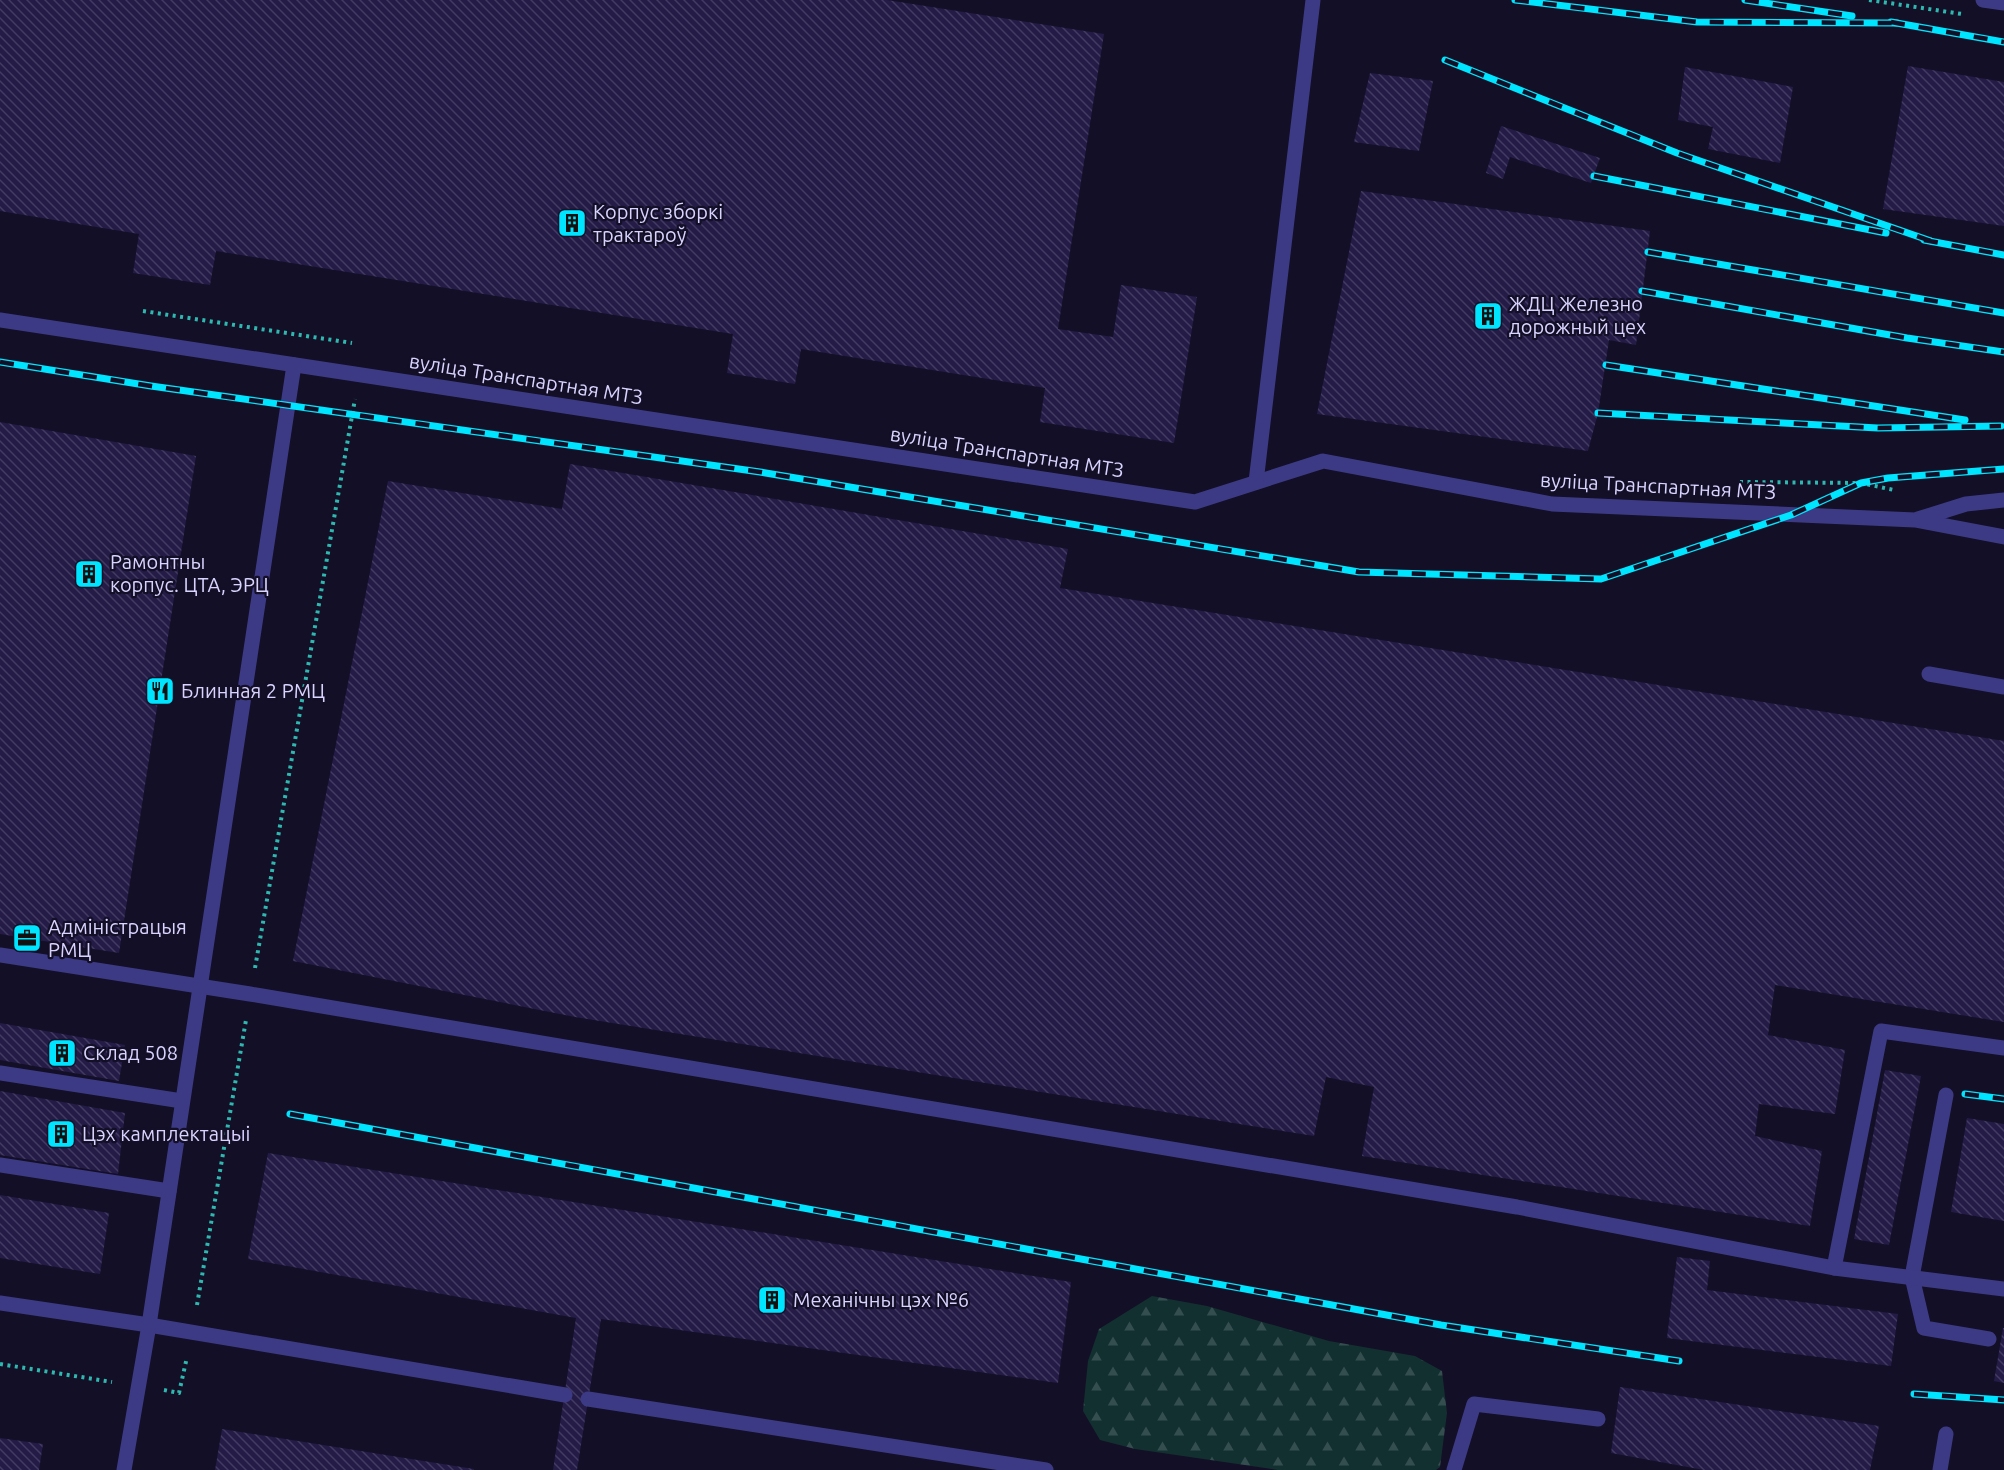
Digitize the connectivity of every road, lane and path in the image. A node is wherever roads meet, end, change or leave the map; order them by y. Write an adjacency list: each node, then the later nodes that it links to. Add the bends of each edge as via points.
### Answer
1 (1313, 0): 8 (lane)
2 (1869, 0): 5 (path)
3 (1983, 0): 4 (lane)
4 (2004, 3)
5 (1970, 16)
6 (0, 320): 7 (lane, вуліца Транспартная МТЗ)
7 (294, 365): 8 (lane, вуліца Транспартная МТЗ, via 1195,502); 17 (lane)
8 (1256, 482): 12 (lane, вуліца Транспартная МТЗ, via 1323,461 1552,504)
9 (1729, 482): 10 (path, via 1861,483)
10 (1895, 490)
11 (2004, 500): 12 (lane, via 1966,504)
12 (1915, 520): 13 (lane, вуліца Транспартная МТЗ)
13 (2004, 537)
14 (1929, 674): 15 (lane)
15 (2004, 687)
16 (0, 955): 17 (lane)
17 (199, 986): 21 (lane); 24 (lane, via 1517,1207)
18 (2004, 1048): 24 (lane, via 1881,1031)
19 (0, 1072): 21 (lane)
20 (1946, 1095): 25 (lane)
21 (182, 1101): 23 (lane)
22 (0, 1165): 23 (lane)
23 (169, 1191): 28 (lane)
24 (1834, 1268): 25 (lane)
25 (1911, 1278): 26 (lane); 29 (lane, via 1924,1328)
26 (2004, 1289)
27 (0, 1303): 28 (lane)
28 (149, 1325): 30 (lane); 34 (lane)
29 (1989, 1340)
30 (565, 1395)
31 (588, 1399): 35 (lane)
32 (1598, 1419): 36 (lane, via 1473,1404)
33 (1946, 1434): 37 (lane)
34 (124, 1470)
35 (1046, 1470)
36 (1454, 1470)
37 (1940, 1470)

